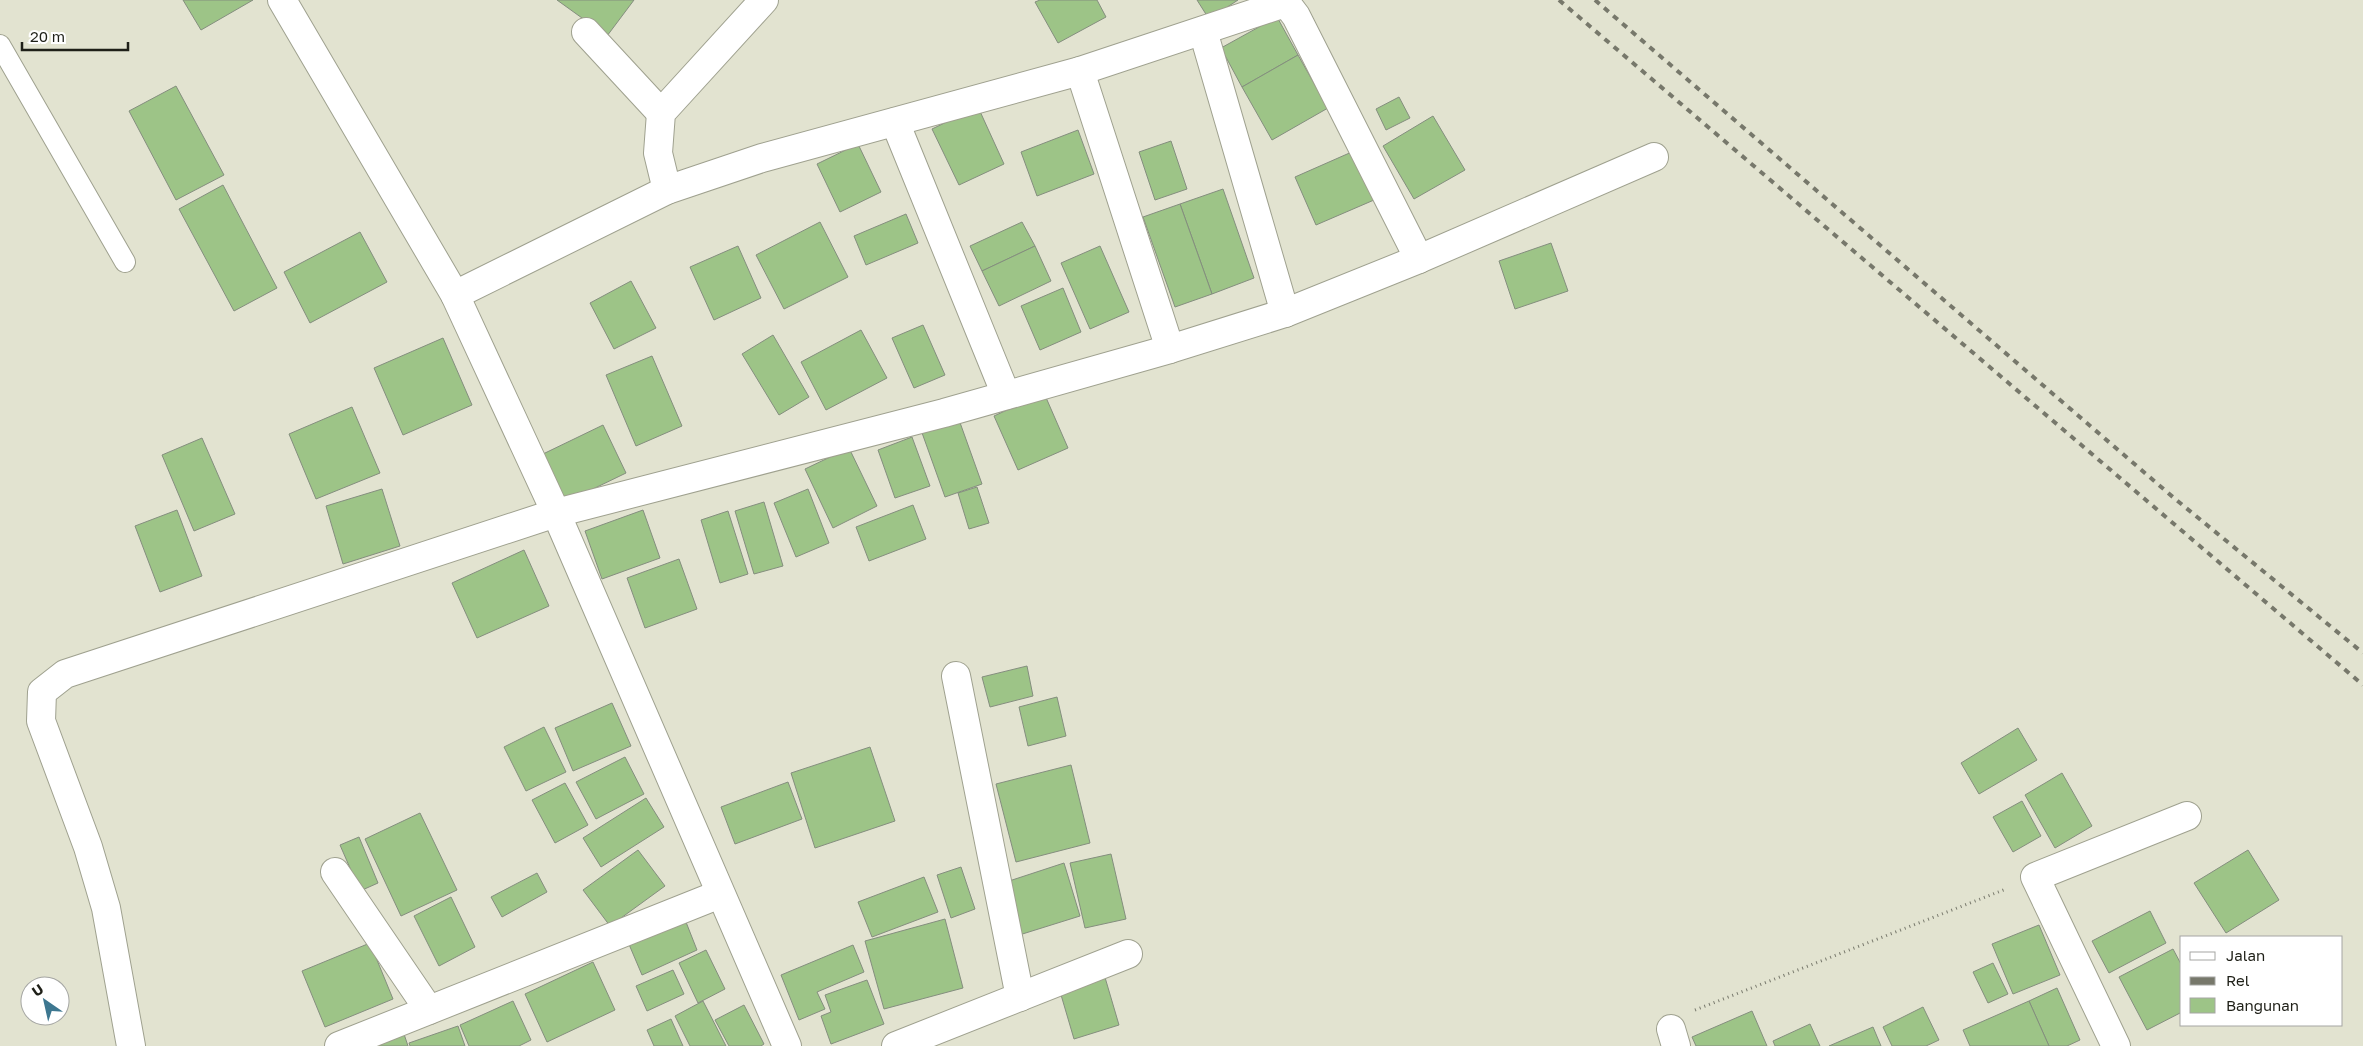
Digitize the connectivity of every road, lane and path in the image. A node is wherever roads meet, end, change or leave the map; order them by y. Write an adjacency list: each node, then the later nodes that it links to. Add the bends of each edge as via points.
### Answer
1 (764, 0): 7 (street)
2 (292, 6): 13 (street)
3 (1203, 31): 6 (street); 11 (street, via 1282,4 1290,8); 14 (street)
4 (586, 32): 7 (street)
5 (0, 45): 12 (lane)
6 (1080, 72): 8 (street); 15 (street)
7 (661, 113): 10 (street, via 658,153)
8 (895, 122): 10 (street, via 762,158); 16 (street)
9 (1654, 158): 11 (street)
10 (667, 190): 13 (street)
11 (1420, 260): 14 (street)
12 (125, 262)
13 (456, 294): 17 (street)
14 (1285, 313): 15 (street)
15 (1170, 349): 16 (street)
16 (1006, 395): 17 (street)
17 (556, 513): 22 (street); 27 (street, via 65,674 42,692 41,722 85,838 106,908)
18 (956, 676): 24 (street)
19 (2186, 816): 21 (street)
20 (335, 872): 25 (street)
21 (2035, 877): 26 (path, via 1674,1019 1671,1021); 31 (street)
22 (720, 894): 25 (street); 29 (street)
23 (1128, 954): 24 (street)
24 (1020, 997): 30 (street)
25 (429, 1010): 28 (street)
26 (1674, 1037)
27 (131, 1046)
28 (339, 1046)
29 (786, 1046)
30 (896, 1046)
31 (2116, 1046)

